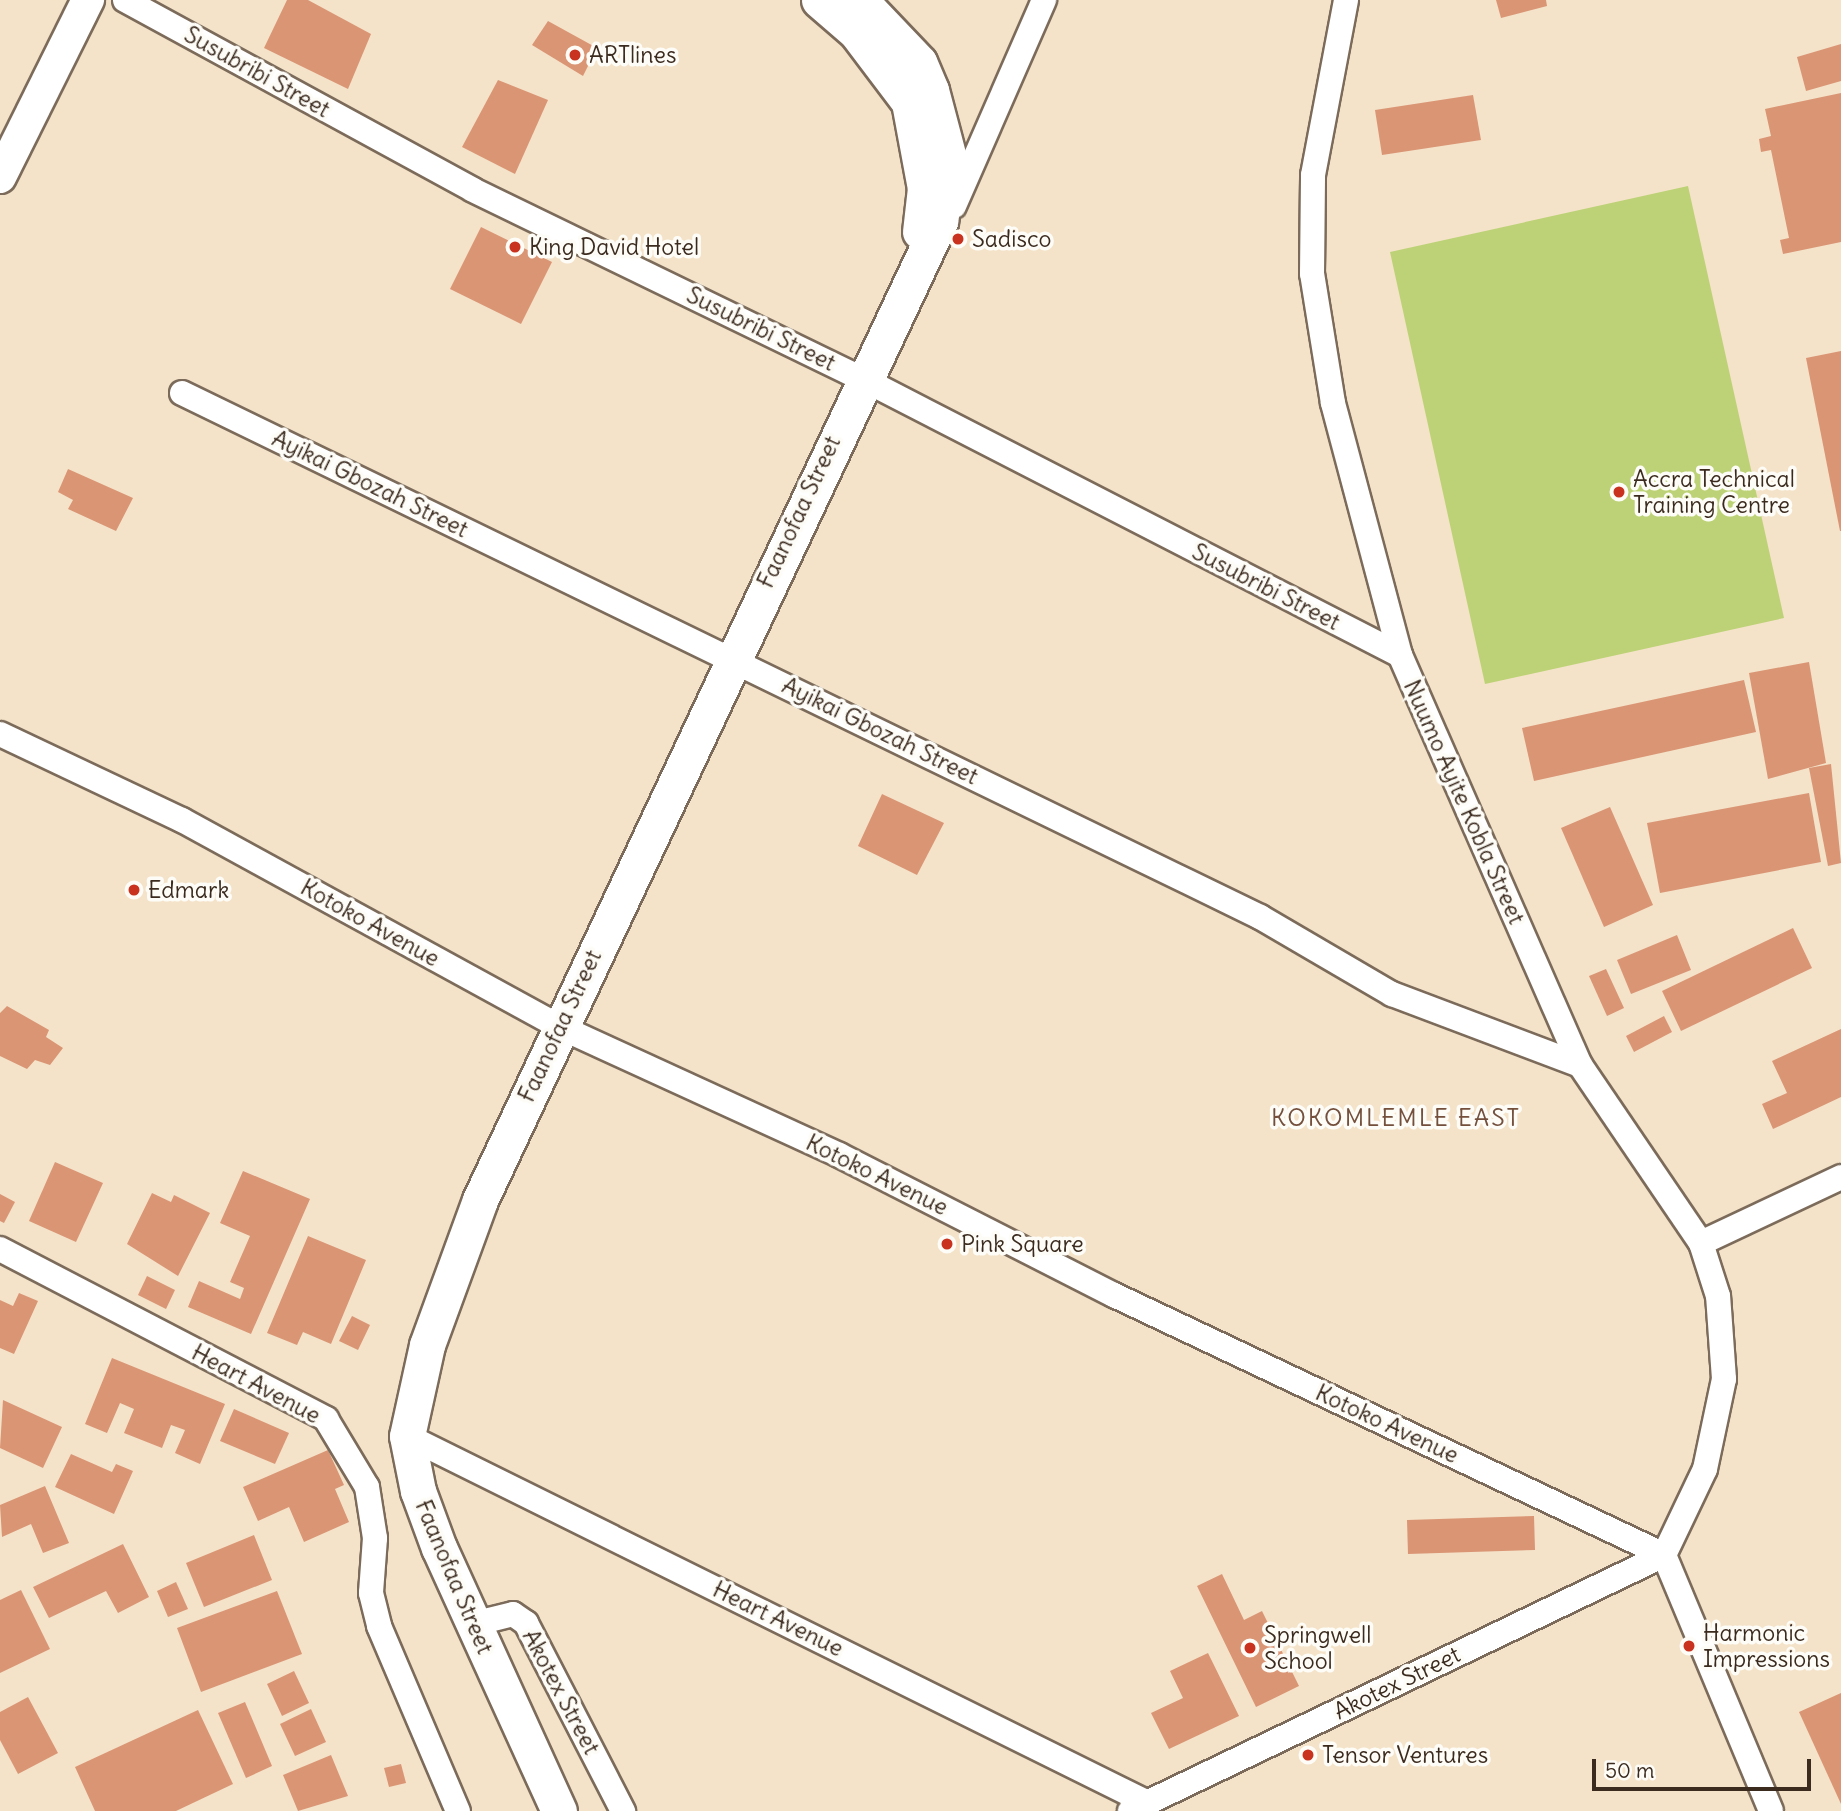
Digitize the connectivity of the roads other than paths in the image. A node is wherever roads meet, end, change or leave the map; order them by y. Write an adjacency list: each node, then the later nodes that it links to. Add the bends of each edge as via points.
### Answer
1 (88, 0): 7 (street)
2 (125, 0): 10 (street, Susubribi Street, via 473,190)
3 (819, 0): 9 (main road, via 856,32 918,124 925,188)
4 (860, 0): 8 (main road, via 919,62 931,90 950,162)
5 (1044, 0): 8 (street, via 950,216)
6 (1346, 0): 12 (street, Nuumo Ayite Kobla Street, via 1313,175 1312,274 1333,403)
7 (0, 177)
8 (940, 220): 9 (main road)
9 (916, 260): 10 (main road, Faanofaa Street)
10 (861, 377): 12 (street, Susubribi Street); 13 (main road, Faanofaa Street)
11 (182, 393): 13 (street, Ayikai Gbozah Street)
12 (1400, 655): 16 (street, Nuumo Ayite Kobla Street)
13 (731, 658): 15 (main road, Faanofaa Street); 16 (street, Ayikai Gbozah Street, via 1260,917 1392,994)
14 (0, 734): 15 (street, Kotoko Avenue, via 182,820)
15 (560, 1027): 20 (main road, Faanofaa Street, via 458,1253 427,1345); 21 (street, Kotoko Avenue, via 839,1155 1114,1295)
16 (1580, 1065): 18 (street, Nuumo Ayite Kobla Street)
17 (1841, 1177): 18 (street)
18 (1702, 1243): 21 (street, Nuumo Ayite Kobla Street, via 1718,1296 1724,1379 1704,1469)
19 (0, 1249): 24 (street, Heart Avenue, via 326,1419 367,1487 375,1538 371,1593 379,1626)
20 (408, 1436): 22 (main road, Faanofaa Street, via 418,1491); 23 (street, Heart Avenue)
21 (1664, 1555): 23 (street, Akotex Street); 27 (street)
22 (473, 1624): 25 (main road, Faanofaa Street); 26 (street, Akotex Street, via 513,1614 526,1623)
23 (1139, 1807)
24 (458, 1811)
25 (559, 1811)
26 (623, 1811)
27 (1771, 1811)

